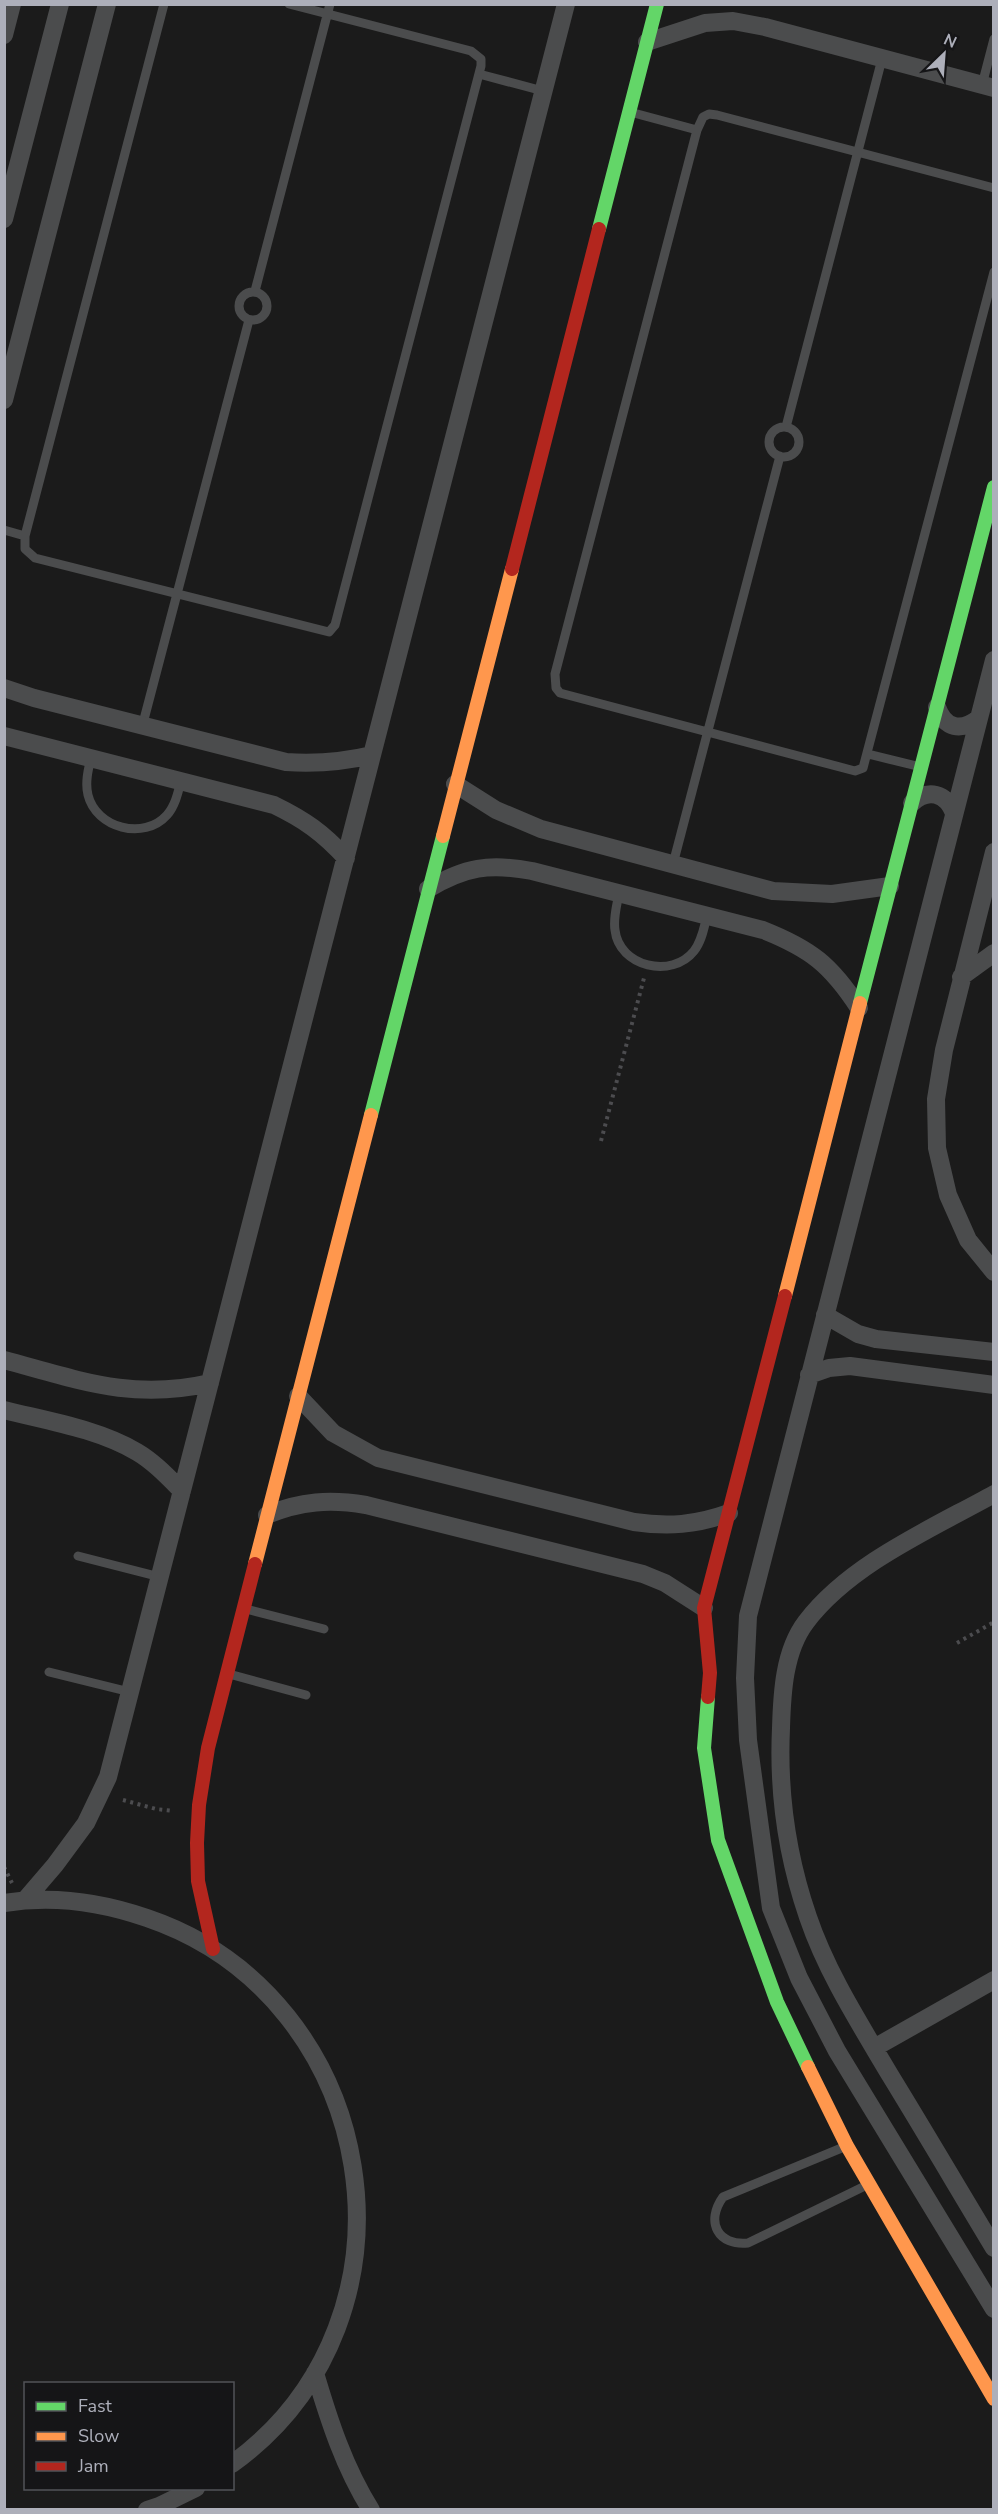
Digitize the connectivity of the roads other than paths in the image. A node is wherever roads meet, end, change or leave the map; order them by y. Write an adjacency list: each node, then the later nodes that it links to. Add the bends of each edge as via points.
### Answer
1 (12, 4): 9 (street)
2 (60, 4): 20 (street)
3 (106, 4): 24 (street)
4 (164, 4): 29 (lane)
5 (289, 4): 8 (lane)
6 (657, 4): 11 (street)
7 (564, 6): 15 (street)
8 (328, 9): 13 (lane, via 477,54 481,59); 22 (lane)
9 (4, 35)
10 (993, 39): 14 (lane)
11 (647, 42): 12 (street, via 705,23 733,21); 16 (street)
12 (882, 58): 14 (street); 18 (lane)
13 (479, 74): 15 (lane); 30 (lane, via 333,629 324,632)
14 (988, 87)
15 (543, 91): 39 (street)
16 (629, 112): 17 (lane); 43 (street)
17 (697, 130): 18 (lane, via 703,117 717,115); 36 (lane, via 554,681 566,696)
18 (858, 152): 19 (lane); 25 (lane)
19 (993, 188)
20 (5, 214)
21 (993, 272): 38 (lane)
22 (255, 291): 23 (lane, via 242,296 238,303 242,317); 23 (lane, via 266,301 267,309 257,320)
23 (249, 320): 30 (lane)
24 (4, 400)
25 (786, 427): 26 (lane, via 772,432 769,439 769,446); 26 (lane, via 798,437 798,445 795,452)
26 (780, 456): 36 (lane)
27 (993, 487): 33 (street)
28 (4, 530): 29 (lane)
29 (25, 536): 30 (lane, via 25,549 35,558)
30 (177, 594): 35 (lane)
31 (993, 660): 34 (street)
32 (4, 688): 35 (street)
33 (937, 707): 34 (street, via 949,724 960,727); 41 (street)
34 (979, 718): 45 (street)
35 (142, 727): 39 (street, via 286,762 344,762)
36 (708, 733): 38 (lane, via 855,771 863,768); 48 (lane)
37 (4, 736): 40 (street)
38 (868, 754): 41 (lane)
39 (372, 755): 47 (street)
40 (91, 758): 42 (street); 42 (lane, via 88,796 97,812 122,827 150,826 166,816)
41 (921, 767): 44 (street)
42 (181, 781): 47 (street, via 274,805 302,818)
43 (455, 784): 48 (street, via 518,821); 50 (street)
44 (912, 803): 45 (street, via 920,795 931,793 950,803); 49 (street)
45 (954, 813): 57 (street)
46 (993, 852): 54 (street)
47 (346, 858): 61 (street)
48 (673, 864): 49 (street, via 787,893 832,894)
49 (890, 886): 55 (street)
50 (428, 889): 51 (street, via 477,867 505,866); 63 (street)
51 (619, 893): 52 (street); 52 (lane, via 615,931 621,947 632,959 647,965 664,967 681,962 694,951)
52 (707, 916): 55 (street, via 793,942 827,966)
53 (993, 953): 54 (street)
54 (961, 977): 56 (street, via 936,1099 937,1148 948,1196 968,1240)
55 (859, 1008): 67 (street)
56 (993, 1272)
57 (825, 1315): 58 (street, via 849,1330 876,1339); 60 (street)
58 (993, 1352)
59 (4, 1360): 61 (street, via 124,1390 182,1389)
60 (809, 1375): 62 (street, via 850,1366); 86 (street, via 748,1616 748,1740 771,1908 799,1978 837,2051)
61 (210, 1383): 65 (street)
62 (993, 1385)
63 (298, 1396): 67 (street, via 333,1433 378,1458 658,1526 682,1526); 68 (street)
64 (4, 1410): 65 (street, via 110,1439 137,1452)
65 (182, 1491): 70 (street)
66 (993, 1494): 82 (street, via 863,1570 829,1596 804,1624 788,1661 779,1756 793,1864 808,1917 829,1967)
67 (729, 1513): 71 (street)
68 (267, 1515): 71 (street, via 315,1501 366,1505 644,1574); 72 (street)
69 (78, 1556): 70 (lane)
70 (160, 1577): 76 (street)
71 (704, 1608): 83 (street, via 710,1673 704,1748 718,1840 777,2002)
72 (243, 1609): 73 (lane); 75 (street)
73 (324, 1629)
74 (50, 1672): 76 (lane)
75 (226, 1674): 77 (lane); 80 (street, via 197,1815 201,1900)
76 (130, 1692): 78 (street, via 108,1777 86,1823)
77 (306, 1695)
78 (25, 1900): 79 (street); 80 (street, via 69,1900 120,1908 168,1925)
79 (4, 1903)
80 (213, 1949): 87 (street, via 261,1987 300,2032 330,2084 350,2141 358,2200 355,2260 341,2319)
81 (993, 1980): 82 (street)
82 (874, 2048): 85 (street)
83 (847, 2146): 84 (street); 84 (lane, via 723,2197 716,2207 717,2230 725,2240 748,2244)
84 (868, 2184): 88 (street)
85 (993, 2248)
86 (993, 2309)
87 (315, 2373): 89 (street, via 285,2416); 92 (street, via 346,2464)
88 (993, 2399)
89 (234, 2463)
90 (192, 2490): 91 (street)
91 (158, 2508)
92 (371, 2510)

